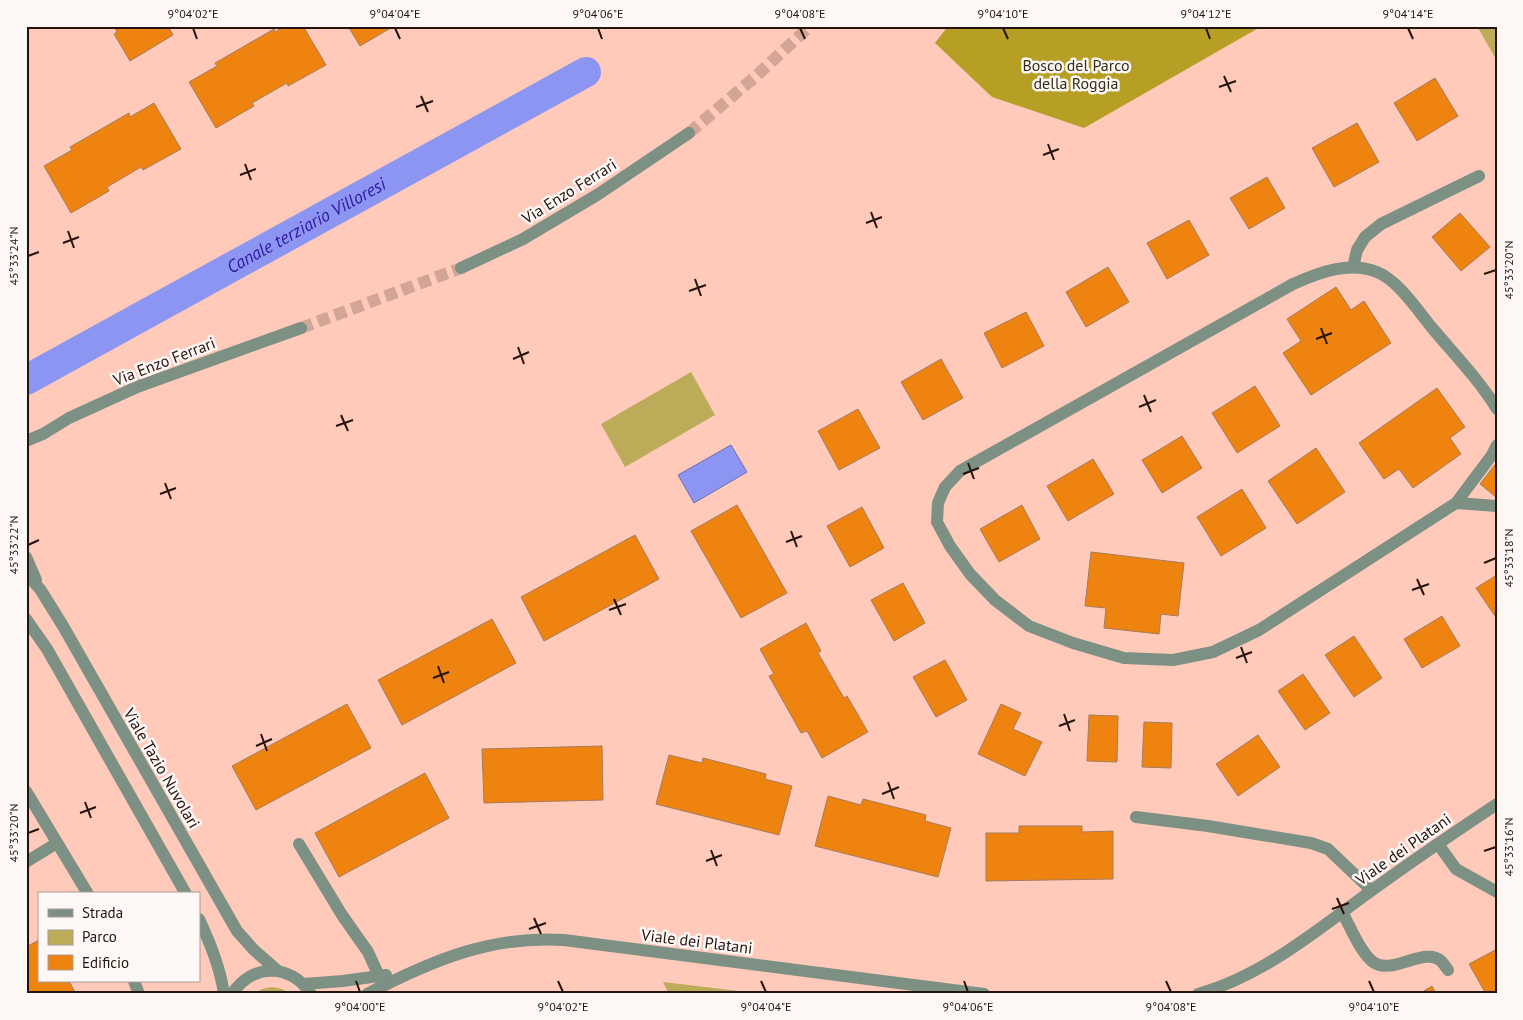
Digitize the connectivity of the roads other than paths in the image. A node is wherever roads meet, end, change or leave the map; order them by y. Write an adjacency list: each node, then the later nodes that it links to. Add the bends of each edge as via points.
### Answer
1 (689, 133): 4 (street, Via Enzo Ferrari, via 523,239)
2 (1479, 176): 3 (street, via 1381,224 1365,237 1357,250)
3 (1353, 267): 6 (street, via 1379,273 1396,285); 11 (street, via 1338,268 1293,284 960,471 945,487 938,503 937,522 970,574 1029,626 1124,658 1173,660 1213,652 1259,630)
4 (461, 268)
5 (301, 328): 7 (street, Via Enzo Ferrari, via 137,387 69,418)
6 (1497, 409)
7 (43, 434): 8 (street, Via Enzo Ferrari); 10 (street, Via Enzo Ferrari)
8 (26, 441)
9 (1497, 445): 11 (street)
10 (26, 447)
11 (1456, 503): 12 (street)
12 (1497, 506)
13 (26, 556): 15 (street)
14 (26, 574): 15 (street, Viale Tazio Nuvolari)
15 (40, 590): 31 (street, Viale Tazio Nuvolari, via 237,931)
16 (26, 619): 26 (street, via 47,648)
17 (26, 791): 20 (street)
18 (1497, 804): 22 (street, Viale dei Platani)
19 (1136, 817): 24 (street, via 1311,843 1328,849)
20 (57, 844): 23 (street); 25 (street)
21 (299, 844): 33 (street, via 342,916 368,952)
22 (1438, 844): 24 (street, Viale dei Platani); 27 (street, via 1456,869)
23 (26, 862)
24 (1371, 890): 28 (street, Viale dei Platani)
25 (87, 892)
26 (185, 892)
27 (1497, 892)
28 (1342, 912): 30 (street, via 1365,954 1374,963 1392,965 1432,957 1440,960); 41 (street, Viale dei Platani, via 1295,947 1242,977)
29 (200, 920): 37 (street, via 212,946)
30 (1448, 970)
31 (278, 971): 35 (street, Viale Tazio Nuvolari, via 292,976); 38 (street, via 252,975 240,982)
32 (410, 972): 33 (street, Viale dei Platani); 39 (street, Viale dei Platani); 40 (street, Viale dei Platani, via 466,951 541,938)
33 (379, 976): 35 (street, Viale dei Platani)
34 (134, 982): 36 (street)
35 (308, 989)
36 (139, 994)
37 (224, 994)
38 (232, 994)
39 (367, 994)
40 (984, 994)
41 (1198, 994)

